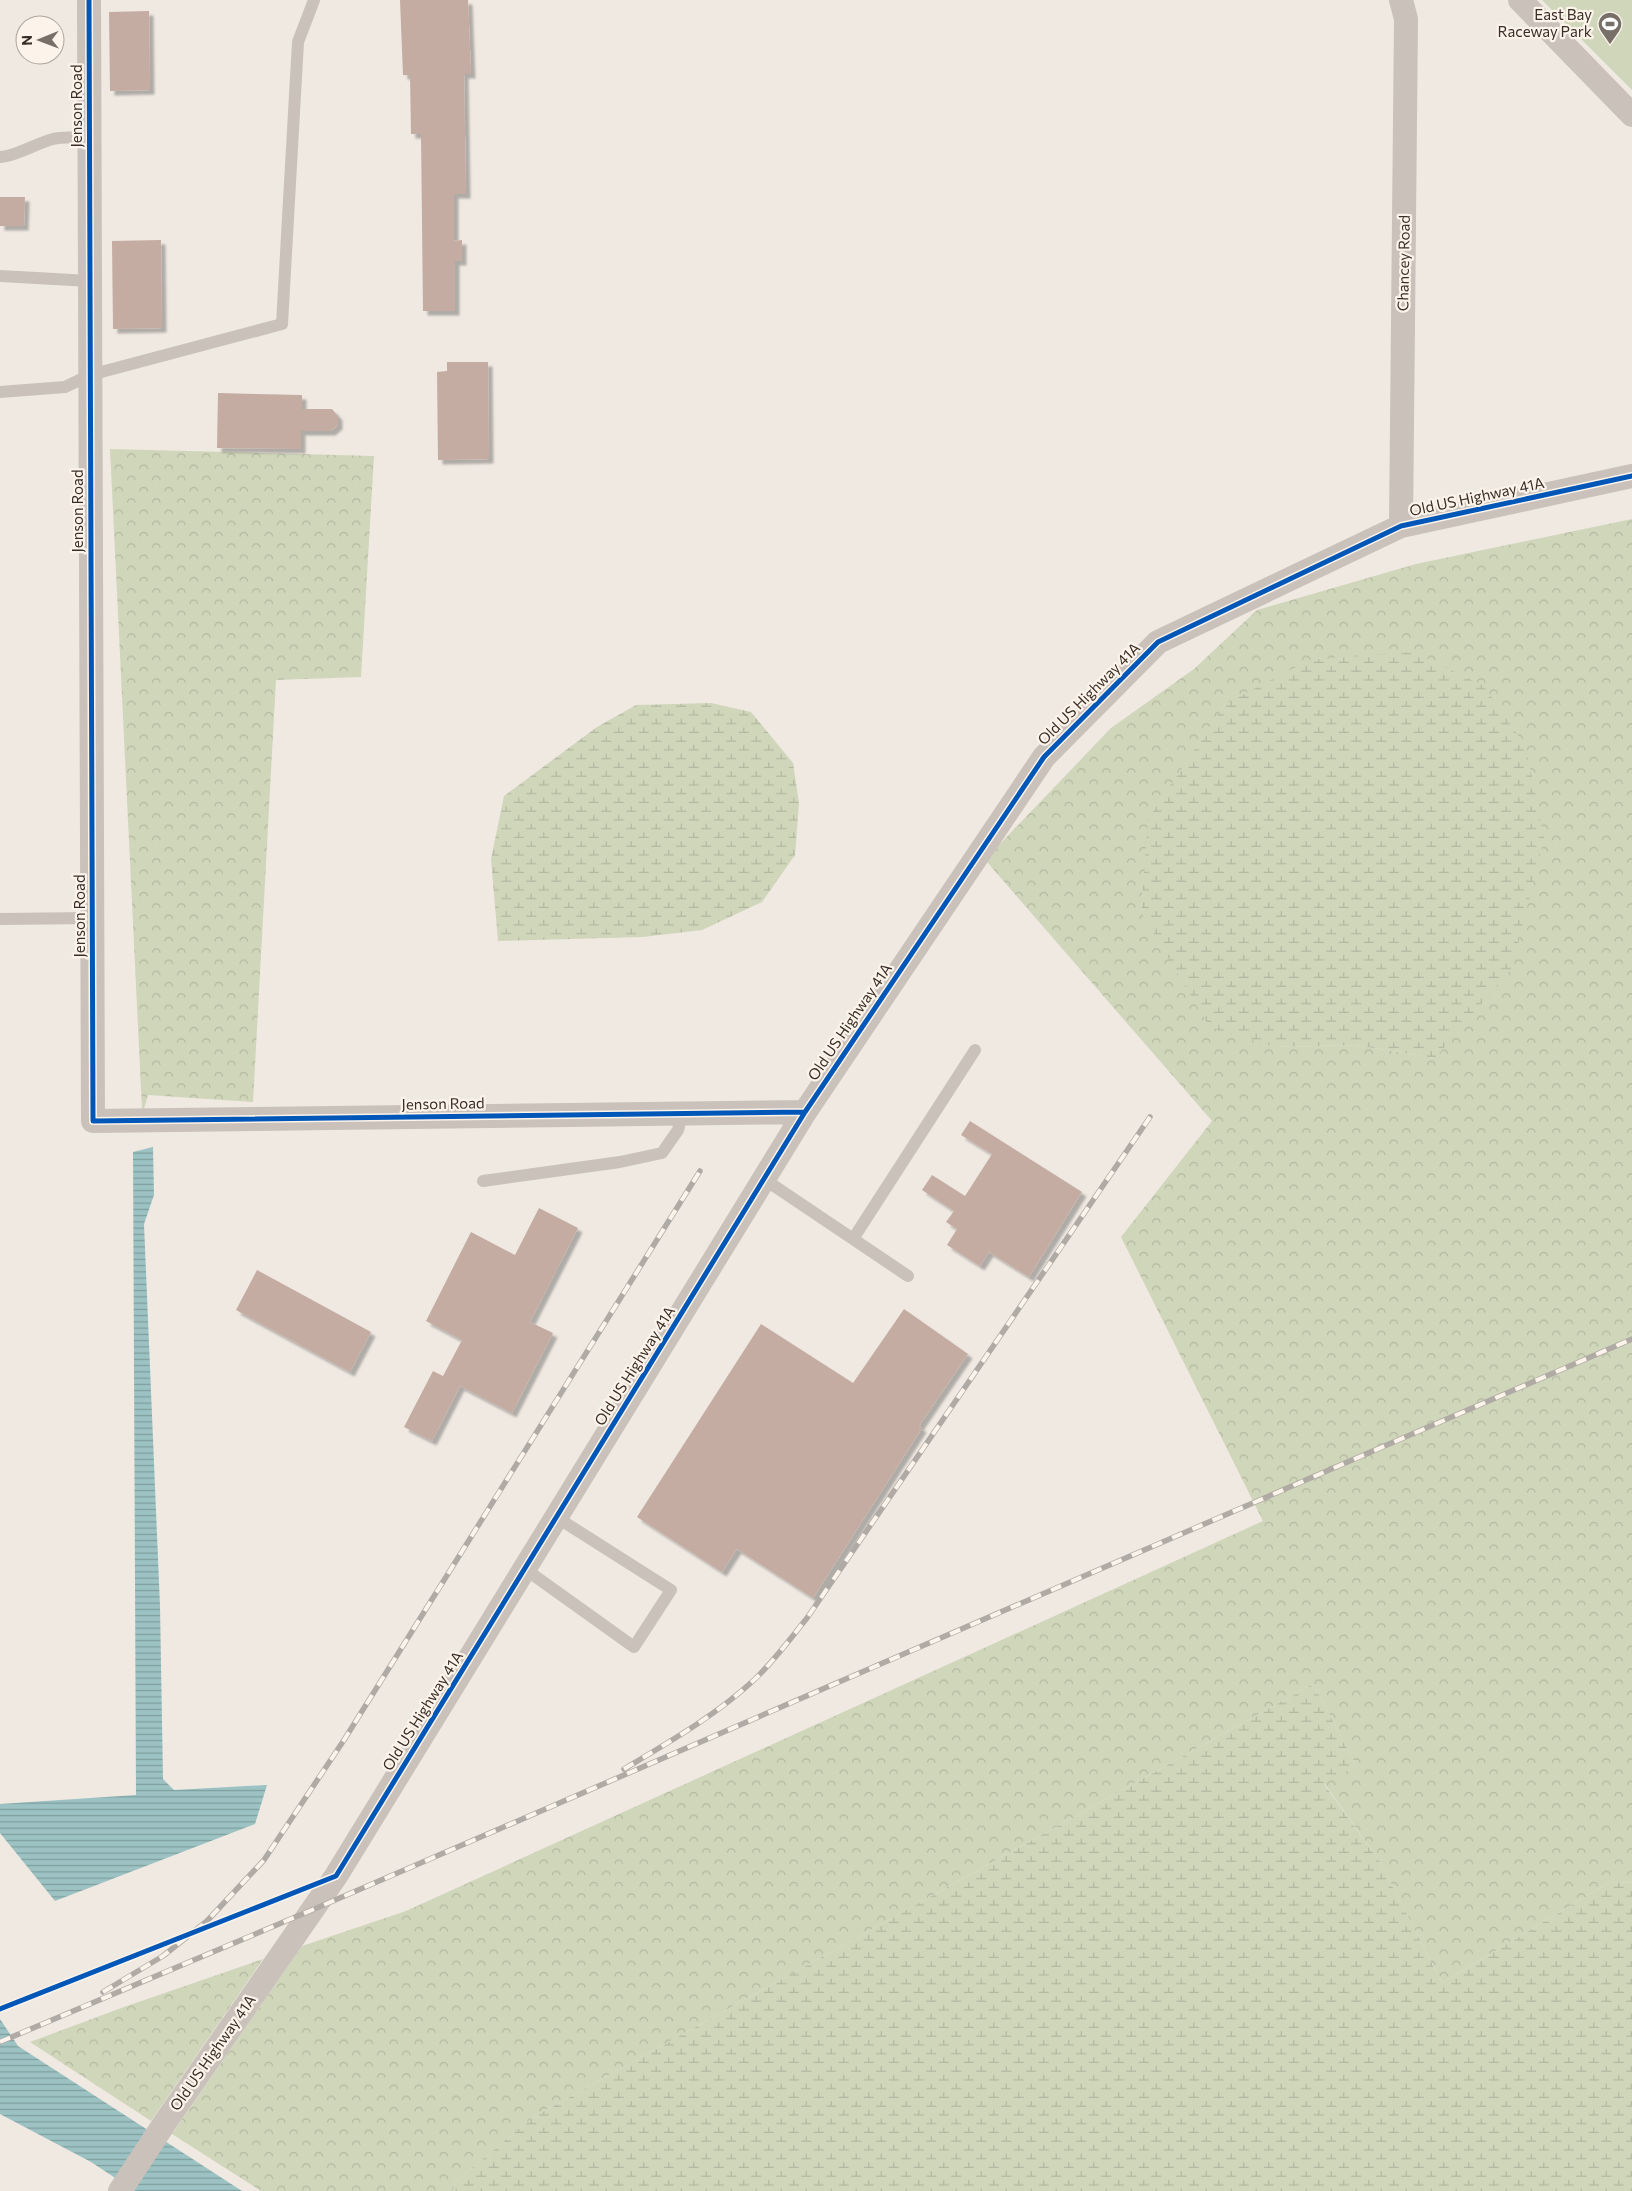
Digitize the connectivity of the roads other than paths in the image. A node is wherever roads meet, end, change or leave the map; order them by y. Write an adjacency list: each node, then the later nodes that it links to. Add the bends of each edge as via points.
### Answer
1 (89, 0): 6 (street, Jenson Road)
2 (314, 0): 10 (lane, via 298,42 282,324)
3 (1400, 0): 13 (street, Chancey Road, via 1406,19)
4 (1520, 0): 5 (street)
5 (1632, 115)
6 (89, 138): 7 (lane, via 56,138 9,157); 9 (street, Jenson Road)
7 (0, 157)
8 (0, 276): 9 (lane)
9 (90, 281): 10 (street, Jenson Road)
10 (90, 375): 11 (lane, via 65,387); 14 (street, Jenson Road)
11 (0, 392)
12 (1632, 476): 13 (street, Old US Highway 41A)
13 (1401, 526): 17 (street, Old US Highway 41A, via 1158,642 1044,757)
14 (92, 918): 15 (lane); 18 (street, Jenson Road, via 93,1121)
15 (0, 919)
16 (975, 1050): 21 (lane)
17 (805, 1112): 18 (street, Jenson Road); 19 (street, Old US Highway 41A)
18 (682, 1114): 20 (lane, via 678,1130 662,1153)
19 (764, 1179): 21 (lane); 23 (street, Old US Highway 41A)
20 (483, 1181)
21 (854, 1239): 22 (lane)
22 (908, 1276)
23 (556, 1517): 24 (street, Old US Highway 41A); 24 (lane, via 671,1590 634,1647)
24 (524, 1569): 25 (street, Old US Highway 41A, via 336,1876)
25 (120, 2191)

